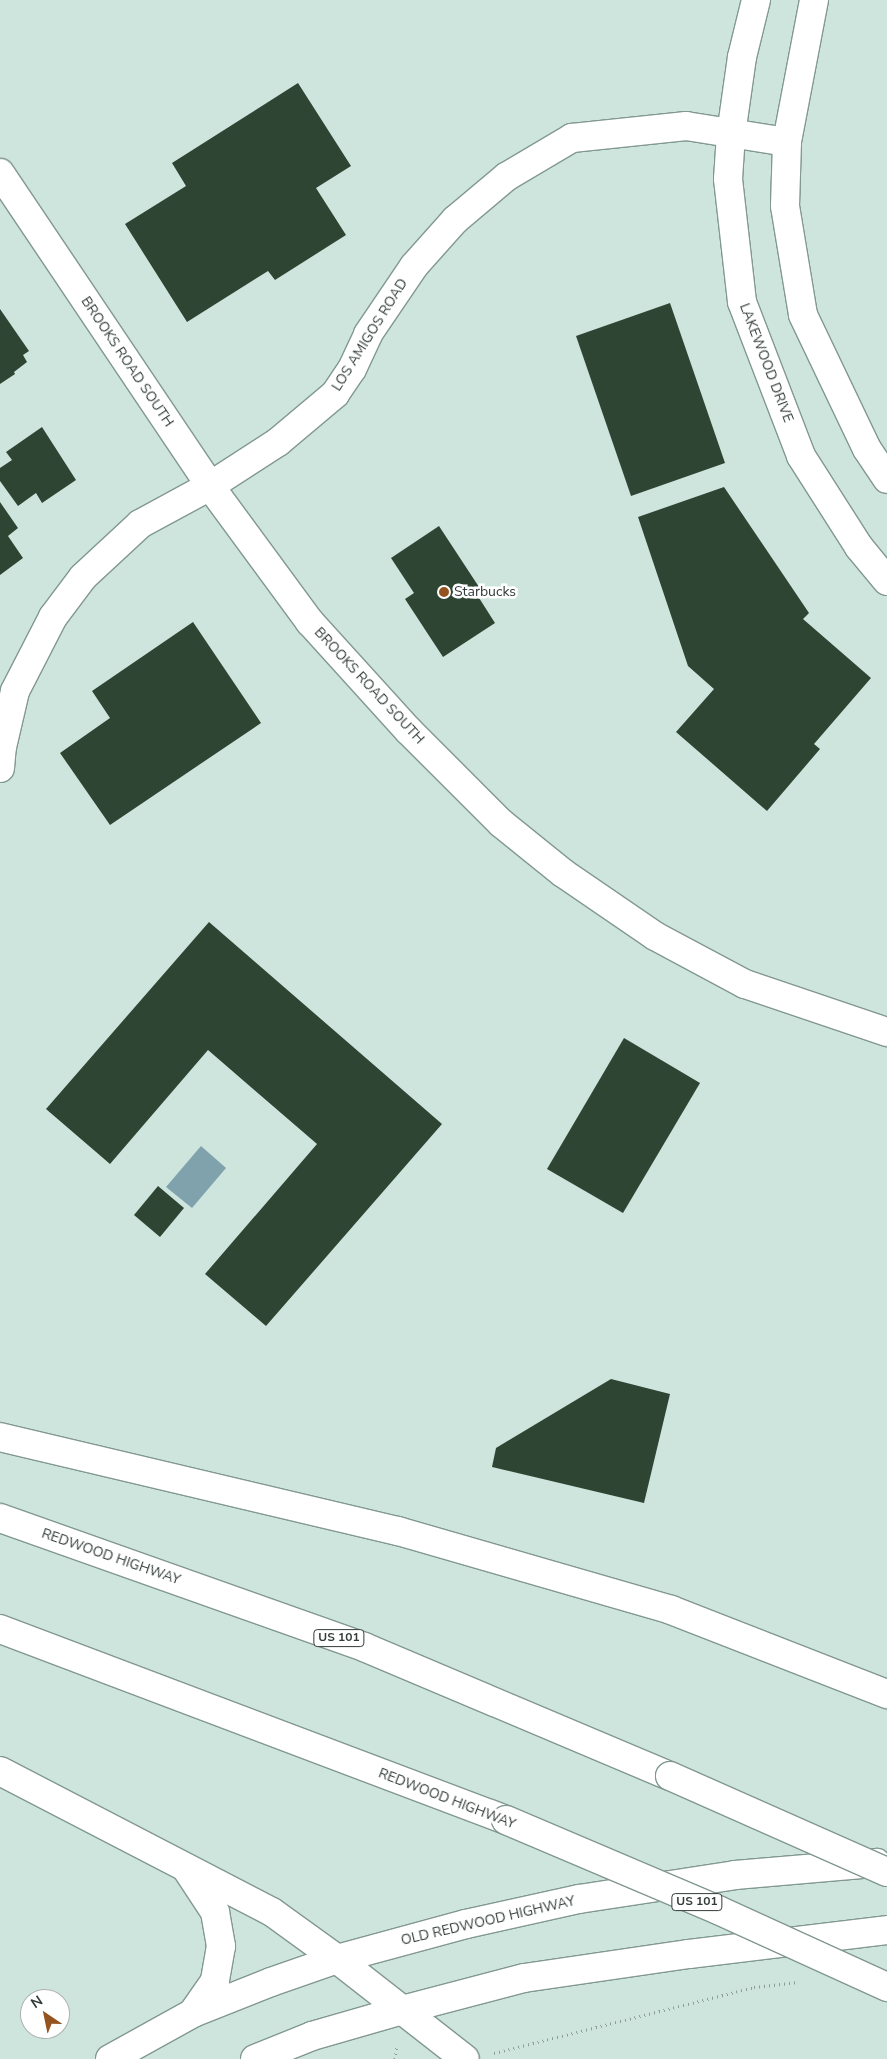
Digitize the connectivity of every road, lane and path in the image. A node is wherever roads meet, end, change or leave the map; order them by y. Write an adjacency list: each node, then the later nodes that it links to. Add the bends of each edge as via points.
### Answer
1 (756, 0): 3 (main road, LAKEWOOD DRIVE, via 742,57)
2 (814, 0): 4 (main road)
3 (731, 134): 4 (main road, LOS AMIGOS ROAD); 7 (main road, LOS AMIGOS ROAD, via 686,126 572,138 506,177 456,220 414,266 368,334 352,369 335,394 278,442); 8 (main road, LAKEWOOD DRIVE, via 728,179 742,302 801,456 859,547)
4 (787, 142): 6 (main road, via 785,206 803,315 867,449)
5 (0, 173): 7 (main road, BROOKS ROAD SOUTH)
6 (887, 478)
7 (210, 486): 9 (main road, LOS AMIGOS ROAD, via 140,524 83,577 53,617 15,691); 10 (main road, BROOKS ROAD SOUTH, via 310,622 401,722 501,823 563,874 655,936 745,984)
8 (887, 581)
9 (0, 768)
10 (887, 1032)
11 (0, 1437): 14 (main road, via 398,1531 662,1607)
12 (0, 1518): 18 (main road, REDWOOD HIGHWAY / US 101, bridge, via 364,1646)
13 (0, 1629): 22 (main road, REDWOOD HIGHWAY / US 101, bridge, via 506,1820 718,1910)
14 (887, 1694)
15 (0, 1771): 17 (main road)
16 (887, 1862): 20 (main road, OLD REDWOOD HIGHWAY, via 736,1875 579,1899 466,1924)
17 (184, 1864): 20 (main road, via 272,1912); 24 (main road, via 215,1912 221,1946 215,1981)
18 (887, 1872)
19 (887, 1930): 23 (main road, via 524,1978)
20 (337, 1959): 23 (main road); 24 (main road, OLD REDWOOD HIGHWAY)
21 (801, 1982): 25 (path, via 744,1990)
22 (887, 1987)
23 (402, 2010): 25 (main road); 27 (main road, via 312,2036)
24 (193, 2013): 26 (main road, OLD REDWOOD HIGHWAY)
25 (476, 2057)
26 (110, 2059)
27 (255, 2059)

